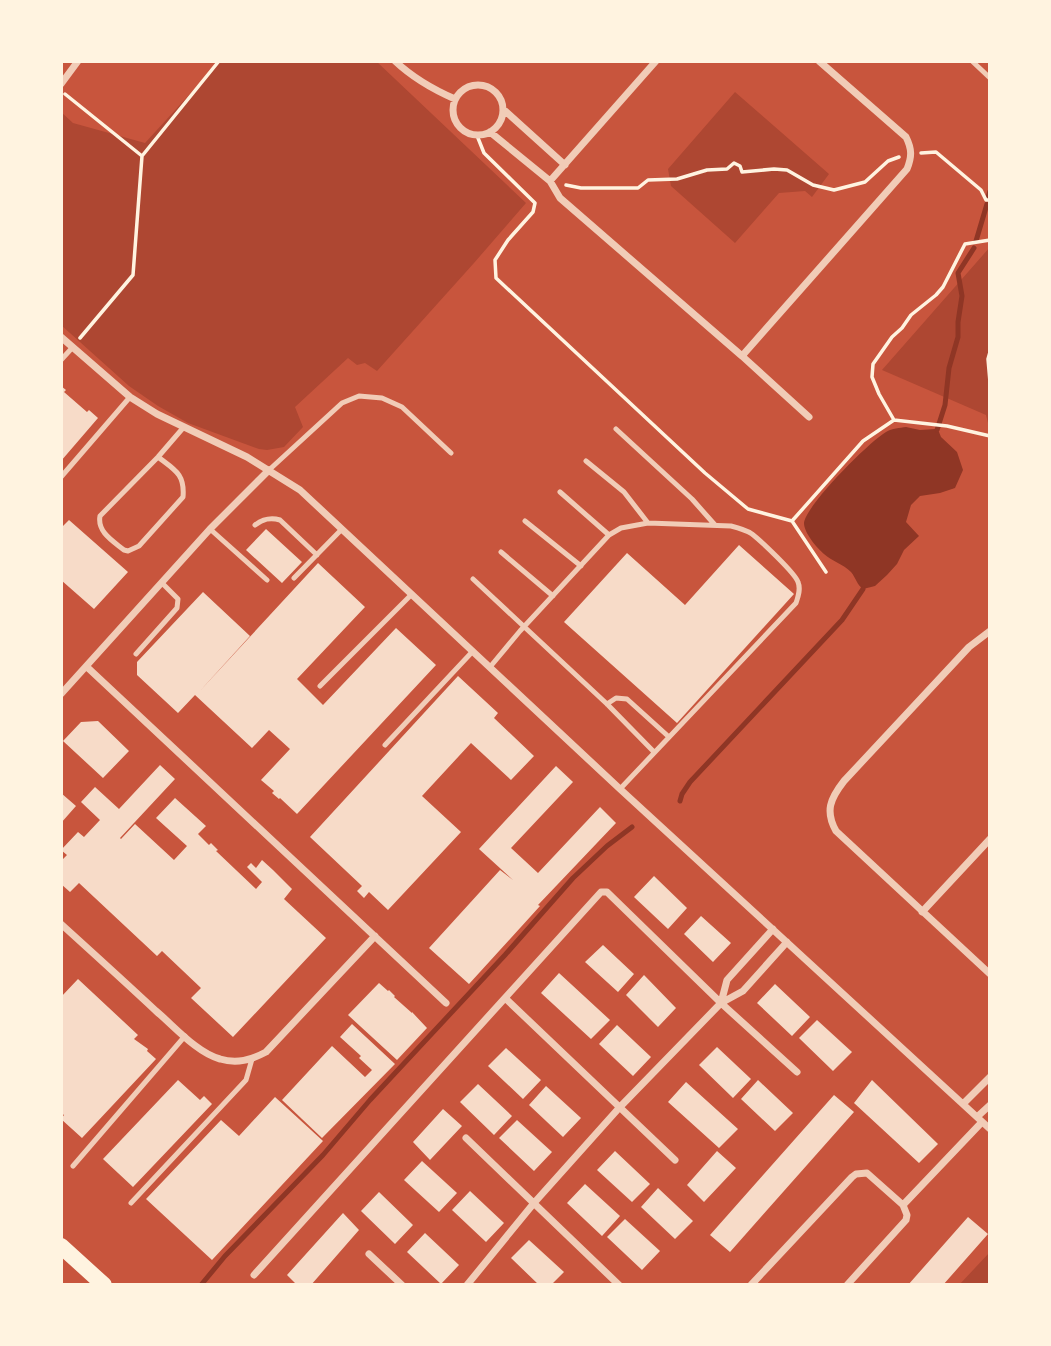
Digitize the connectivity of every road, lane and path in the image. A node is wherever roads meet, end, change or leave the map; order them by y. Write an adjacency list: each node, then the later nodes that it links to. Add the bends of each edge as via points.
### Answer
1 (78, 61): 8 (street)
2 (219, 61): 15 (path)
3 (395, 61): 10 (street, via 431,88)
4 (656, 61): 16 (street)
5 (819, 61): 14 (street, via 906,137)
6 (972, 61): 7 (lane)
7 (990, 78)
8 (61, 84)
9 (61, 91): 15 (path)
10 (455, 99): 11 (street, via 467,87 483,85 497,93); 13 (street, via 456,123)
11 (503, 109): 12 (street, via 503,117); 16 (street)
12 (490, 132): 13 (street); 17 (street)
13 (477, 136): 39 (path, via 484,153 535,204 495,260 496,278 748,509)
14 (911, 154): 17 (path, via 888,161 865,182 834,190 813,185 787,170 742,172 734,163 727,169 677,179 648,180 638,188 581,188); 18 (path, via 936,152); 23 (street, via 907,169)
15 (142, 156): 21 (path, via 133,275)
16 (565, 165): 17 (street)
17 (550, 181): 23 (street, via 560,198)
18 (990, 201)
19 (990, 240): 28 (path, via 965,244 943,287 911,315 873,364 872,377)
20 (61, 337): 21 (street)
21 (72, 348): 24 (lane); 26 (street)
22 (990, 352): 25 (path)
23 (742, 356): 27 (street)
24 (61, 360)
25 (990, 382)
26 (130, 397): 29 (street); 36 (lane)
27 (809, 417)
28 (894, 420): 31 (path); 39 (path, via 863,442)
29 (183, 428): 33 (lane); 35 (street)
30 (616, 429): 42 (lane)
31 (990, 436)
32 (452, 453): 35 (lane, via 402,407 383,398 359,396 342,403)
33 (159, 457): 33 (lane, via 100,516 100,528 124,550 139,546 183,497 178,472)
34 (586, 461): 40 (lane, via 624,492)
35 (269, 470): 43 (street); 44 (street, via 300,490)
36 (61, 477)
37 (560, 492): 45 (lane)
38 (525, 521): 48 (lane)
39 (792, 521): 49 (path)
40 (648, 523): 42 (lane); 45 (lane)
41 (255, 525): 47 (lane, via 267,518 280,520)
42 (715, 525): 65 (lane, via 741,528 752,535 794,575 799,594 796,603)
43 (210, 529): 52 (lane); 53 (street)
44 (342, 529): 47 (lane); 54 (street)
45 (610, 535): 48 (lane)
46 (500, 552): 55 (lane)
47 (317, 555): 50 (lane)
48 (581, 566): 55 (lane)
49 (826, 572)
50 (294, 578)
51 (473, 579): 56 (lane)
52 (267, 580)
53 (162, 583): 59 (lane, via 178,599 177,608); 60 (street)
54 (411, 594): 58 (street); 62 (lane)
55 (553, 596): 56 (lane)
56 (525, 626): 61 (lane); 64 (lane)
57 (990, 631): 70 (street, via 969,647 853,772 831,804 829,814 836,831)
58 (473, 651): 61 (street); 66 (lane)
59 (136, 654)
60 (87, 667): 63 (street); 73 (street)
61 (490, 667): 68 (street)
62 (320, 686)
63 (61, 694)
64 (607, 704): 65 (lane, via 626,698); 67 (lane)
65 (669, 737): 67 (lane)
66 (385, 745)
67 (654, 752): 68 (lane)
68 (620, 789): 72 (street)
69 (990, 839): 70 (street)
70 (922, 912): 75 (street)
71 (61, 924): 79 (street)
72 (773, 929): 74 (street); 78 (street, via 727,980)
73 (375, 936): 77 (street); 80 (street, via 266,1052)
74 (787, 942): 78 (street, via 743,991); 83 (street)
75 (990, 974)
76 (505, 998): 78 (street, via 599,894 607,892); 85 (street); 96 (street)
77 (446, 1003)
78 (721, 1003): 81 (street); 85 (street)
79 (184, 1036): 80 (street, via 219,1059); 90 (lane)
80 (252, 1059): 91 (lane, via 246,1080)
81 (797, 1072)
82 (990, 1077): 83 (street)
83 (963, 1104): 86 (street)
84 (990, 1105): 86 (street)
85 (619, 1108): 89 (street); 92 (street)
86 (979, 1120): 87 (street); 93 (street)
87 (990, 1129)
88 (466, 1138): 92 (street)
89 (675, 1160)
90 (73, 1166)
91 (131, 1203)
92 (534, 1203): 99 (street); 100 (street)
93 (903, 1205): 101 (street, via 867,1173 856,1174); 102 (street, via 904,1224)
94 (61, 1247): 97 (highway)
95 (369, 1254): 98 (street)
96 (254, 1275)
97 (104, 1285)
98 (402, 1285)
99 (467, 1285)
100 (619, 1285)
101 (751, 1285)
102 (847, 1285)

